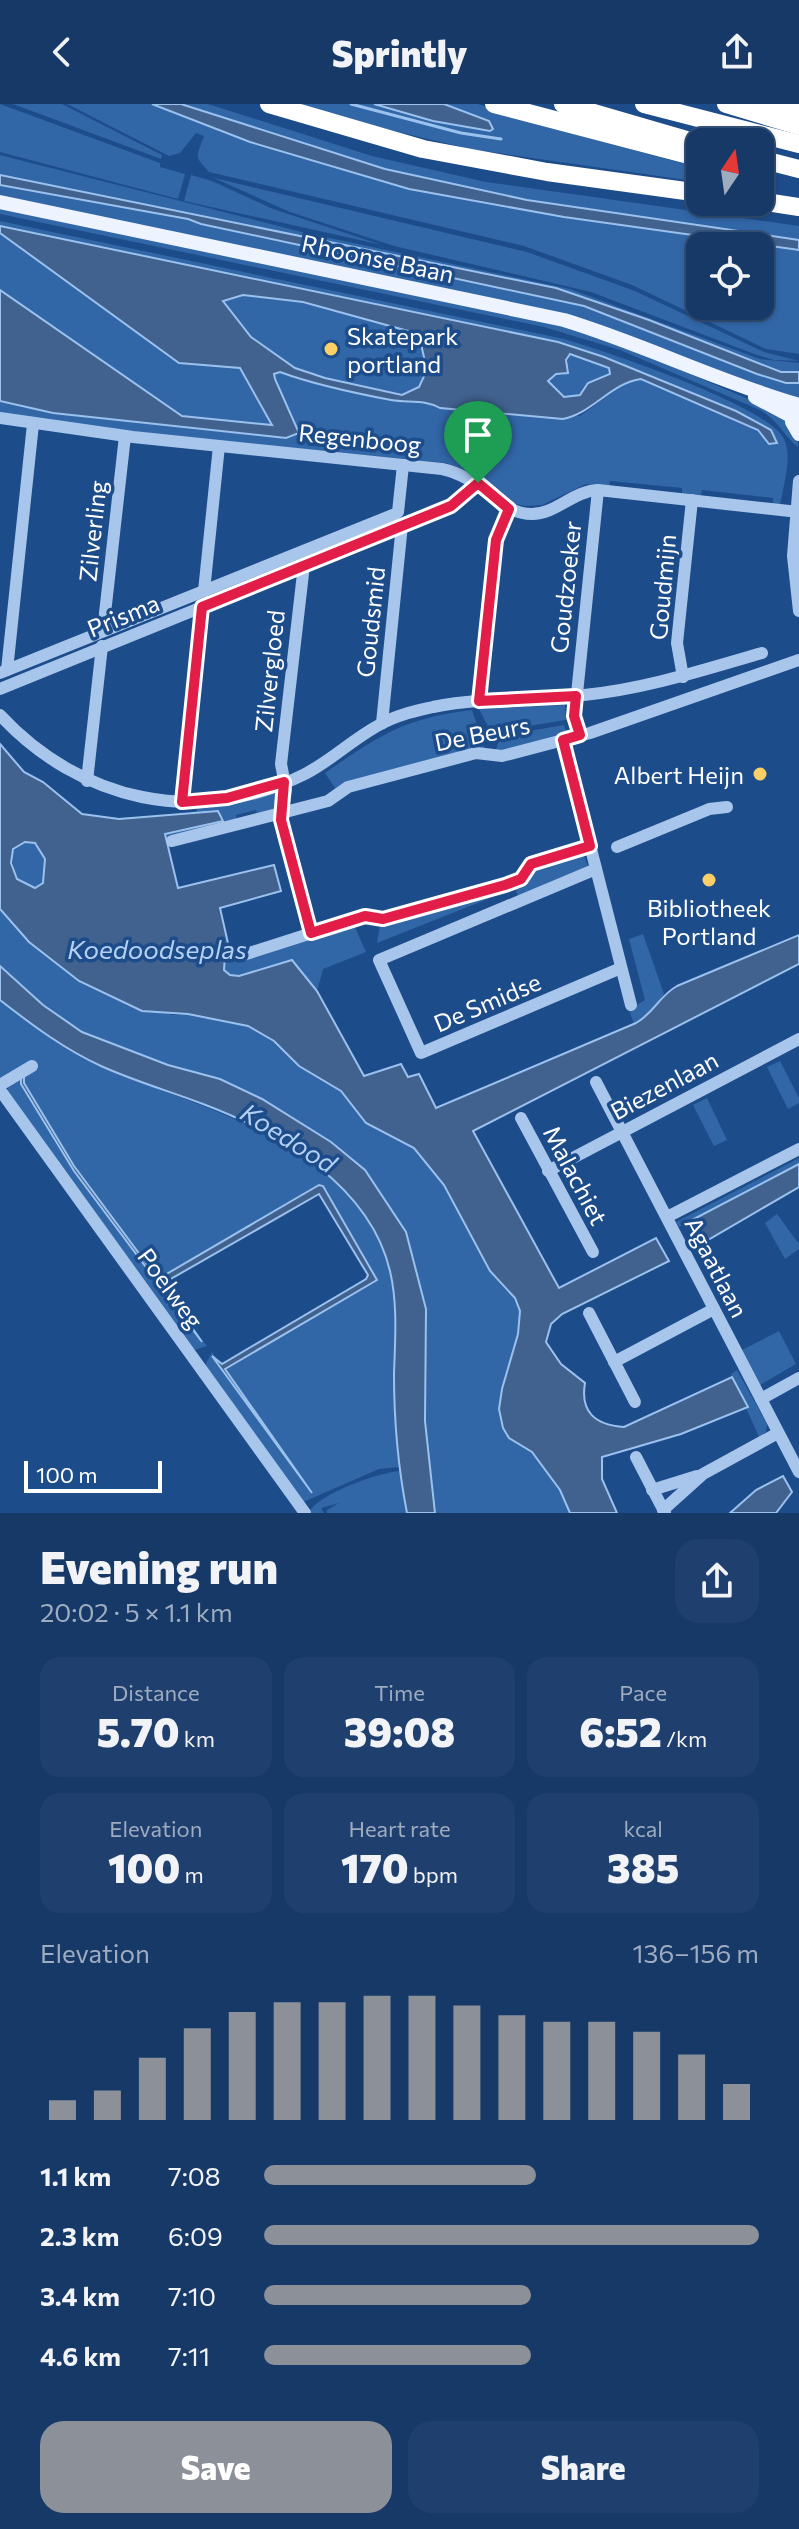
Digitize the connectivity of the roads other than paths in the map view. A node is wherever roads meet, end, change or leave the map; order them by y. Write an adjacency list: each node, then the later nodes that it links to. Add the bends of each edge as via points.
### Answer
1 (269, 104): 16 (highway, via 423,149)
2 (494, 104): 11 (highway)
3 (563, 104): 9 (highway)
4 (644, 104): 10 (highway)
5 (726, 104): 8 (highway)
6 (767, 104): 7 (highway)
7 (799, 112)
8 (799, 126)
9 (686, 140)
10 (799, 144)
11 (686, 154)
12 (774, 163): 13 (highway)
13 (799, 169)
14 (774, 172): 15 (highway)
15 (799, 175)
16 (686, 191)
17 (0, 202): 20 (main road, Rhoonse Baan, via 564,320)
18 (774, 203): 19 (highway)
19 (799, 207)
20 (796, 407): 23 (main road, via 794,428)
21 (0, 418): 22 (street, Regenboog)
22 (33, 424): 24 (street, Regenboog); 43 (street)
23 (799, 434)
24 (125, 436): 25 (street, Regenboog); 39 (street, Zilverling)
25 (219, 446): 26 (street, Regenboog); 36 (street)
26 (403, 465): 28 (street, Regenboog, via 451,471); 36 (street, Prisma, via 398,512)
27 (799, 481): 30 (street)
28 (478, 483): 32 (street, Regenboog); 34 (street, Prisma, via 451,506)
29 (598, 490): 31 (street); 32 (street, via 539,513); 46 (street, Goudzoeker)
30 (799, 493): 33 (street)
31 (692, 500): 33 (street); 44 (street, Goudmijn, via 677,643)
32 (509, 509): 47 (street, via 496,540)
33 (797, 512): 38 (street, via 793,573)
34 (402, 525): 35 (street, Prisma); 49 (street, Goudsmid)
35 (304, 565): 37 (street, Prisma); 53 (street, Zilvergloed, via 281,764)
36 (204, 591): 39 (street, Prisma)
37 (202, 607): 40 (street, Prisma); 54 (street)
38 (799, 611)
39 (103, 631): 43 (street, Prisma)
40 (102, 646): 45 (street, Prisma); 52 (street)
41 (762, 653): 44 (street)
42 (799, 660): 50 (street, De Beurs)
43 (4, 671)
44 (683, 677): 46 (street)
45 (0, 689)
46 (576, 696): 47 (street); 50 (street, Goudzoeker, via 574,716)
47 (479, 701): 49 (street, via 434,707)
48 (0, 715): 52 (street, via 33,746)
49 (382, 723): 53 (street, via 314,769)
50 (580, 735): 51 (street, De Beurs)
51 (563, 740): 56 (street, De Beurs, via 502,756 476,753 348,787 328,801); 58 (street)
52 (87, 781): 54 (street, via 130,795)
53 (284, 782): 54 (street, via 227,798); 56 (street, Zilvergloed)
54 (182, 802)
55 (727, 807): 59 (street)
56 (283, 813): 57 (street, De Beurs); 61 (street, Zilvergloed)
57 (172, 841)
58 (590, 846): 60 (street); 61 (street, via 531,864 521,879 505,885)
59 (617, 847)
60 (596, 869): 63 (street); 63 (street, De Smidse, via 379,960 421,1053)
61 (311, 933): 62 (street)
62 (240, 956)
63 (621, 968): 64 (street)
64 (631, 1005)
65 (799, 1039): 70 (street, Biezenlaan)
66 (32, 1066): 68 (street, Poelweg)
67 (596, 1082): 70 (street, Agaatlaan)
68 (0, 1088): 87 (street, Poelweg)
69 (521, 1118): 72 (street, Malachiet)
70 (622, 1132): 72 (street, Biezenlaan); 73 (street, Agaatlaan)
71 (799, 1149): 73 (street)
72 (548, 1171): 74 (street, Malachiet)
73 (667, 1217): 75 (street, Agaatlaan)
74 (593, 1252)
75 (714, 1309): 77 (street); 79 (street, Agaatlaan)
76 (589, 1313): 77 (street)
77 (614, 1362): 80 (street)
78 (799, 1378): 79 (street)
79 (761, 1399): 81 (street, Agaatlaan)
80 (635, 1402)
81 (778, 1433): 83 (street, Agaatlaan); 84 (street)
82 (636, 1457): 85 (street)
83 (799, 1472)
84 (703, 1474): 85 (street); 86 (street)
85 (652, 1490): 86 (street)
86 (664, 1512)
87 (305, 1513)

